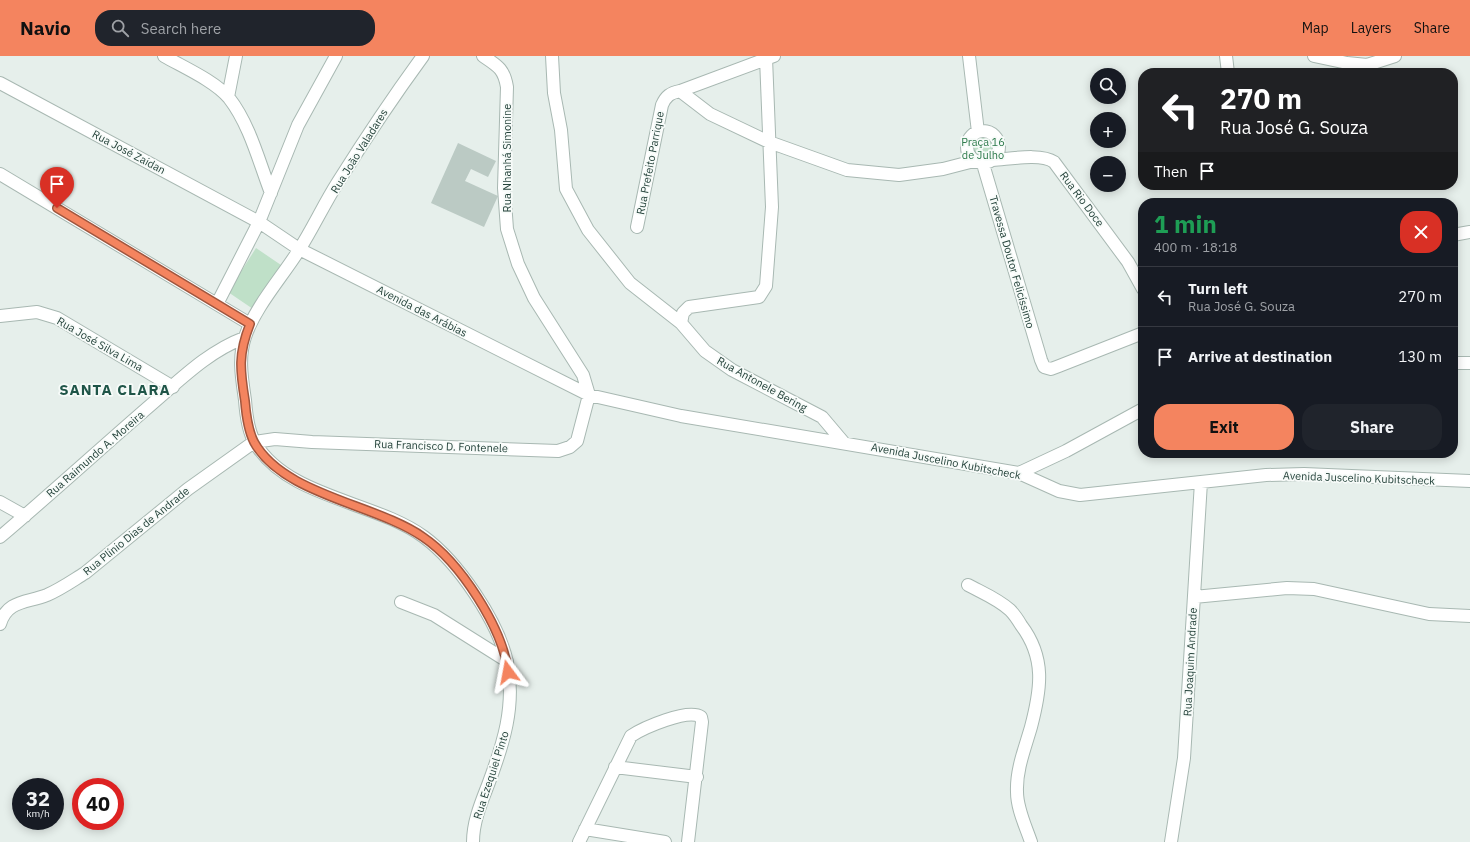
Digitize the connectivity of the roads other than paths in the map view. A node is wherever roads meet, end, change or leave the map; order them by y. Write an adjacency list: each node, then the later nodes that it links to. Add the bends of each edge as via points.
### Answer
1 (164, 56): 15 (street, via 213,85)
2 (236, 56): 15 (street)
3 (336, 56): 20 (street, via 298,125)
4 (423, 56): 25 (street, Rua João Valadares, via 395,94)
5 (483, 56): 36 (street, Rua Nhanhá Simonine, via 505,74 507,87 504,188 507,229 518,264 534,298 583,375)
6 (552, 56): 29 (street, Rua Antonele Bering, via 566,189 588,230 630,283)
7 (970, 56): 16 (street)
8 (1226, 56): 12 (street)
9 (1314, 56): 10 (street, via 1367,65)
10 (1395, 56)
11 (770, 57): 14 (street, Rua Prefeito Parrique); 17 (street)
12 (1227, 68)
13 (0, 83): 21 (street, Rua José Zaidan)
14 (680, 91): 17 (street, Rua Rio Doce, via 710,114); 22 (street, Rua Prefeito Parrique, via 672,92 662,106)
15 (228, 97): 20 (street, via 242,121)
16 (978, 132): 18 (street, via 967,142 968,153); 18 (street, via 988,131 999,142 999,152)
17 (769, 142): 18 (street, Rua Rio Doce, via 847,170 872,174 899,175); 29 (street, via 772,207 766,286 759,296 689,308 683,313)
18 (983, 162): 26 (street, Rua Rio Doce, via 1048,158 1054,162); 31 (street, Travessa Doutor Felicíssimo, via 1044,367 1051,369)
19 (0, 174): 27 (street)
20 (271, 193): 21 (street)
21 (259, 222): 25 (street, Avenida das Arábias); 27 (street)
22 (637, 227)
23 (1470, 232): 24 (street)
24 (1458, 235)
25 (299, 249): 30 (street); 36 (street, Avenida das Arábias)
26 (1138, 279)
27 (217, 304): 30 (street)
28 (0, 316): 35 (street, Rua José Silva Lima, via 37,312 57,318)
29 (681, 323): 39 (street, Rua Antonele Bering, via 705,351 732,370 822,417)
30 (250, 324): 32 (street)
31 (1138, 335)
32 (244, 338): 35 (street, Rua Raimundo A. Moreira, via 228,344); 38 (street, via 241,352 242,386)
33 (1458, 363): 34 (street)
34 (1470, 363)
35 (172, 387): 44 (street, Rua Raimundo A. Moreira)
36 (589, 395): 38 (street, Rua Francisco D. Fontenele, via 577,441 570,448 558,450 312,442 276,438); 39 (street, Avenida Juscelino Kubitscheck, via 681,416)
37 (1138, 412): 40 (street)
38 (254, 442): 50 (street, Rua Plínio Dias de Andrade, via 188,489 66,586 11,606 3,614); 51 (street, Rua Ezequiel Pinto, via 278,469 296,480 424,537 452,563 485,608)
39 (844, 443): 40 (street, Avenida Juscelino Kubitscheck)
40 (1019, 473): 42 (street, Avenida Juscelino Kubitscheck, via 1059,491 1080,494)
41 (1470, 481): 42 (street, Avenida Juscelino Kubitscheck, via 1304,474)
42 (1202, 482): 47 (street, Rua Joaquim Andrade)
43 (0, 502): 44 (street)
44 (25, 516): 45 (street, Rua Raimundo A. Moreira)
45 (0, 537)
46 (968, 585): 59 (street, via 1011,611 1028,634 1039,661 1040,685 1019,768 1017,793 1022,817)
47 (1194, 597): 49 (street, via 1287,588 1314,589 1429,614); 60 (street, Rua Joaquim Andrade, via 1184,758)
48 (402, 602): 51 (street, via 434,615)
49 (1470, 616)
50 (0, 624)
51 (507, 661): 55 (street, Rua Ezequiel Pinto, via 511,696 508,721 502,747 478,810)
52 (615, 767): 53 (street); 53 (street, via 631,736 647,726 693,714 701,717 702,722); 54 (street)
53 (697, 778): 58 (street)
54 (585, 829): 56 (street); 57 (street)
55 (472, 842)
56 (579, 842)
57 (665, 842)
58 (688, 842)
59 (1032, 842)
60 (1171, 842)

